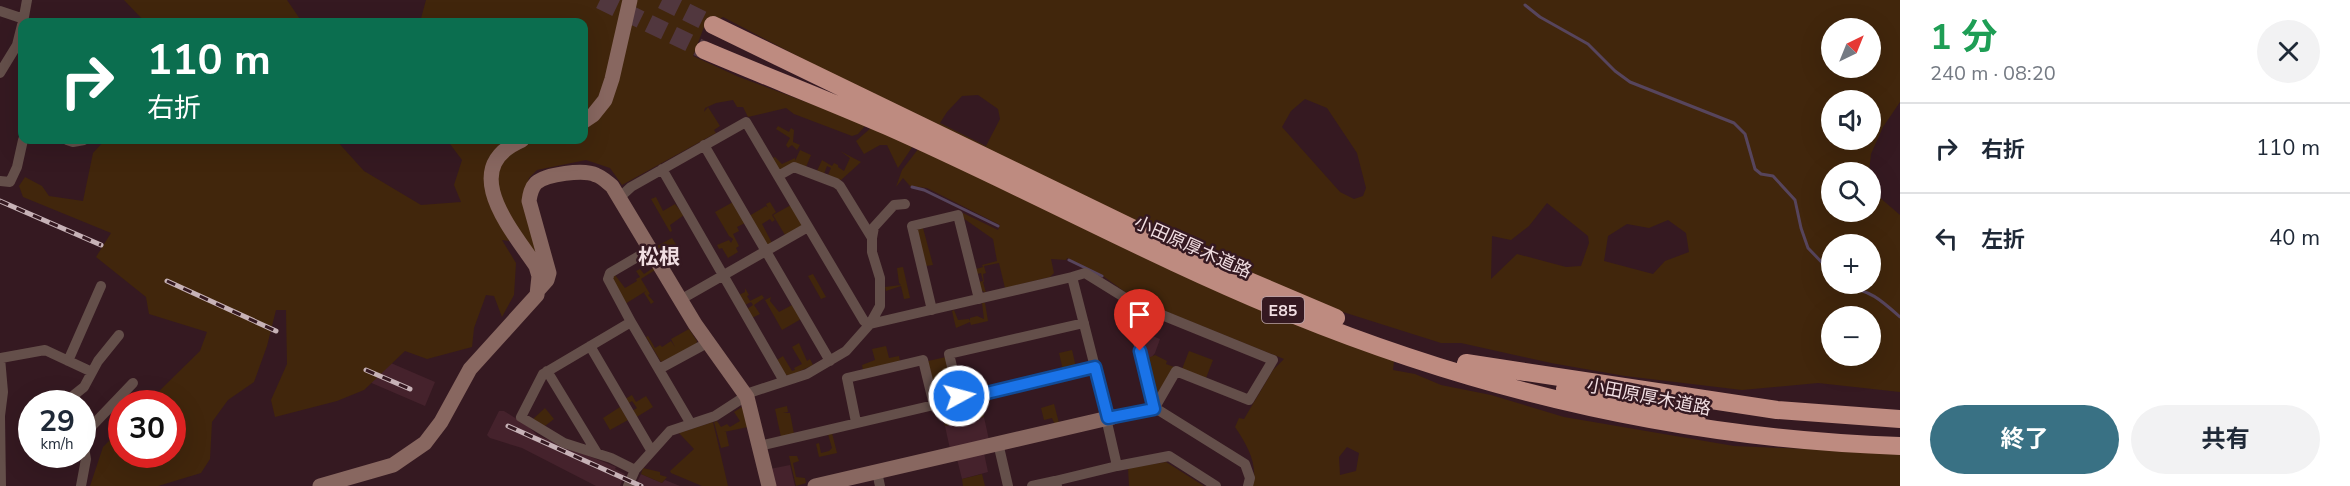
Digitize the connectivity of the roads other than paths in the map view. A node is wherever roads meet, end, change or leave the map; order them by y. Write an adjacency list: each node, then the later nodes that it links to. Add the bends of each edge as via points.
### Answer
1 (27, 0): 4 (street)
2 (630, 0): 10 (street, via 605,100)
3 (0, 11): 5 (street)
4 (24, 18)
5 (18, 20)
6 (713, 25): 40 (highway, 小田原厚木道路 / E85, via 1192,257 1341,320)
7 (18, 41): 9 (street)
8 (704, 50): 58 (highway, 小田原厚木道路 / E85, via 888,127 1294,315 1418,359 1490,382 1670,424 1746,435)
9 (1, 70)
10 (588, 118)
11 (22, 144): 16 (street, via 10,182)
12 (516, 144): 26 (street, via 502,153 491,172 490,184 497,205 536,266)
13 (704, 145): 14 (street); 15 (street, via 746,122); 22 (street)
14 (662, 169): 17 (street); 23 (street)
15 (778, 176): 19 (street); 20 (street, via 795,167 836,183)
16 (0, 180)
17 (619, 198): 21 (street); 26 (street, via 606,181 591,173 551,177 533,186 529,201 549,273)
18 (905, 204): 20 (street, via 894,205 874,227)
19 (808, 227): 22 (street); 33 (street, via 864,321)
20 (872, 238): 33 (street, via 881,293 880,306)
21 (651, 249): 28 (street); 31 (street, via 610,273 608,279)
22 (766, 252): 23 (street); 39 (street)
23 (723, 276): 28 (street); 45 (street)
24 (1072, 277): 27 (street); 29 (street, via 1085,273); 32 (street)
25 (101, 286): 38 (street)
26 (538, 289): 68 (street, via 537,295 470,369 438,427 420,447 393,465)
27 (979, 299): 30 (street); 30 (street, via 958,215 912,226)
28 (680, 300): 35 (street)
29 (1135, 304): 49 (street, via 1131,312); 49 (street, via 1273,360 1249,400 1176,371)
30 (932, 310): 33 (street)
31 (631, 322): 36 (street); 42 (street)
32 (1084, 323): 41 (street); 41 (street, via 949,354 959,396 966,398)
33 (870, 324): 39 (street, via 846,351)
34 (120, 334): 44 (street)
35 (707, 342): 42 (street); 48 (street)
36 (590, 346): 43 (street); 59 (street)
37 (0, 358): 38 (street, via 45,350); 66 (street)
38 (68, 361): 44 (street)
39 (830, 361): 45 (street)
40 (1466, 363): 51 (highway, via 1777,410); 55 (highway, 小田原厚木道路 / E85, via 1573,391 1724,421)
41 (1095, 367): 50 (street)
42 (660, 369): 54 (street)
43 (547, 371): 60 (street); 60 (street, via 522,417 564,442)
44 (92, 372): 47 (street)
45 (784, 381): 48 (street)
46 (132, 383): 52 (street)
47 (80, 390)
48 (747, 397): 54 (street, via 715,416); 57 (street)
49 (1154, 409): 50 (street); 75 (street, via 1245,464 1250,478)
50 (1109, 418): 56 (street); 61 (street)
51 (1900, 419)
52 (96, 422)
53 (856, 423): 53 (street, via 847,378 923,360 934,405); 57 (street)
54 (691, 424): 59 (street, via 668,432)
55 (1900, 435)
56 (998, 443): 64 (street); 72 (street)
57 (759, 446): 70 (street)
58 (1900, 446)
59 (651, 450): 63 (street)
60 (597, 453): 63 (street)
61 (1117, 466): 65 (street); 74 (street, via 1169,456)
62 (84, 468): 67 (street)
63 (634, 470): 69 (street)
64 (878, 479): 71 (street)
65 (1056, 483): 73 (street)
66 (1, 486)
67 (81, 486)
68 (320, 486)
69 (628, 486)
70 (768, 486)
71 (816, 486)
72 (1008, 486)
73 (1032, 486)
74 (1216, 486)
75 (1248, 486)

